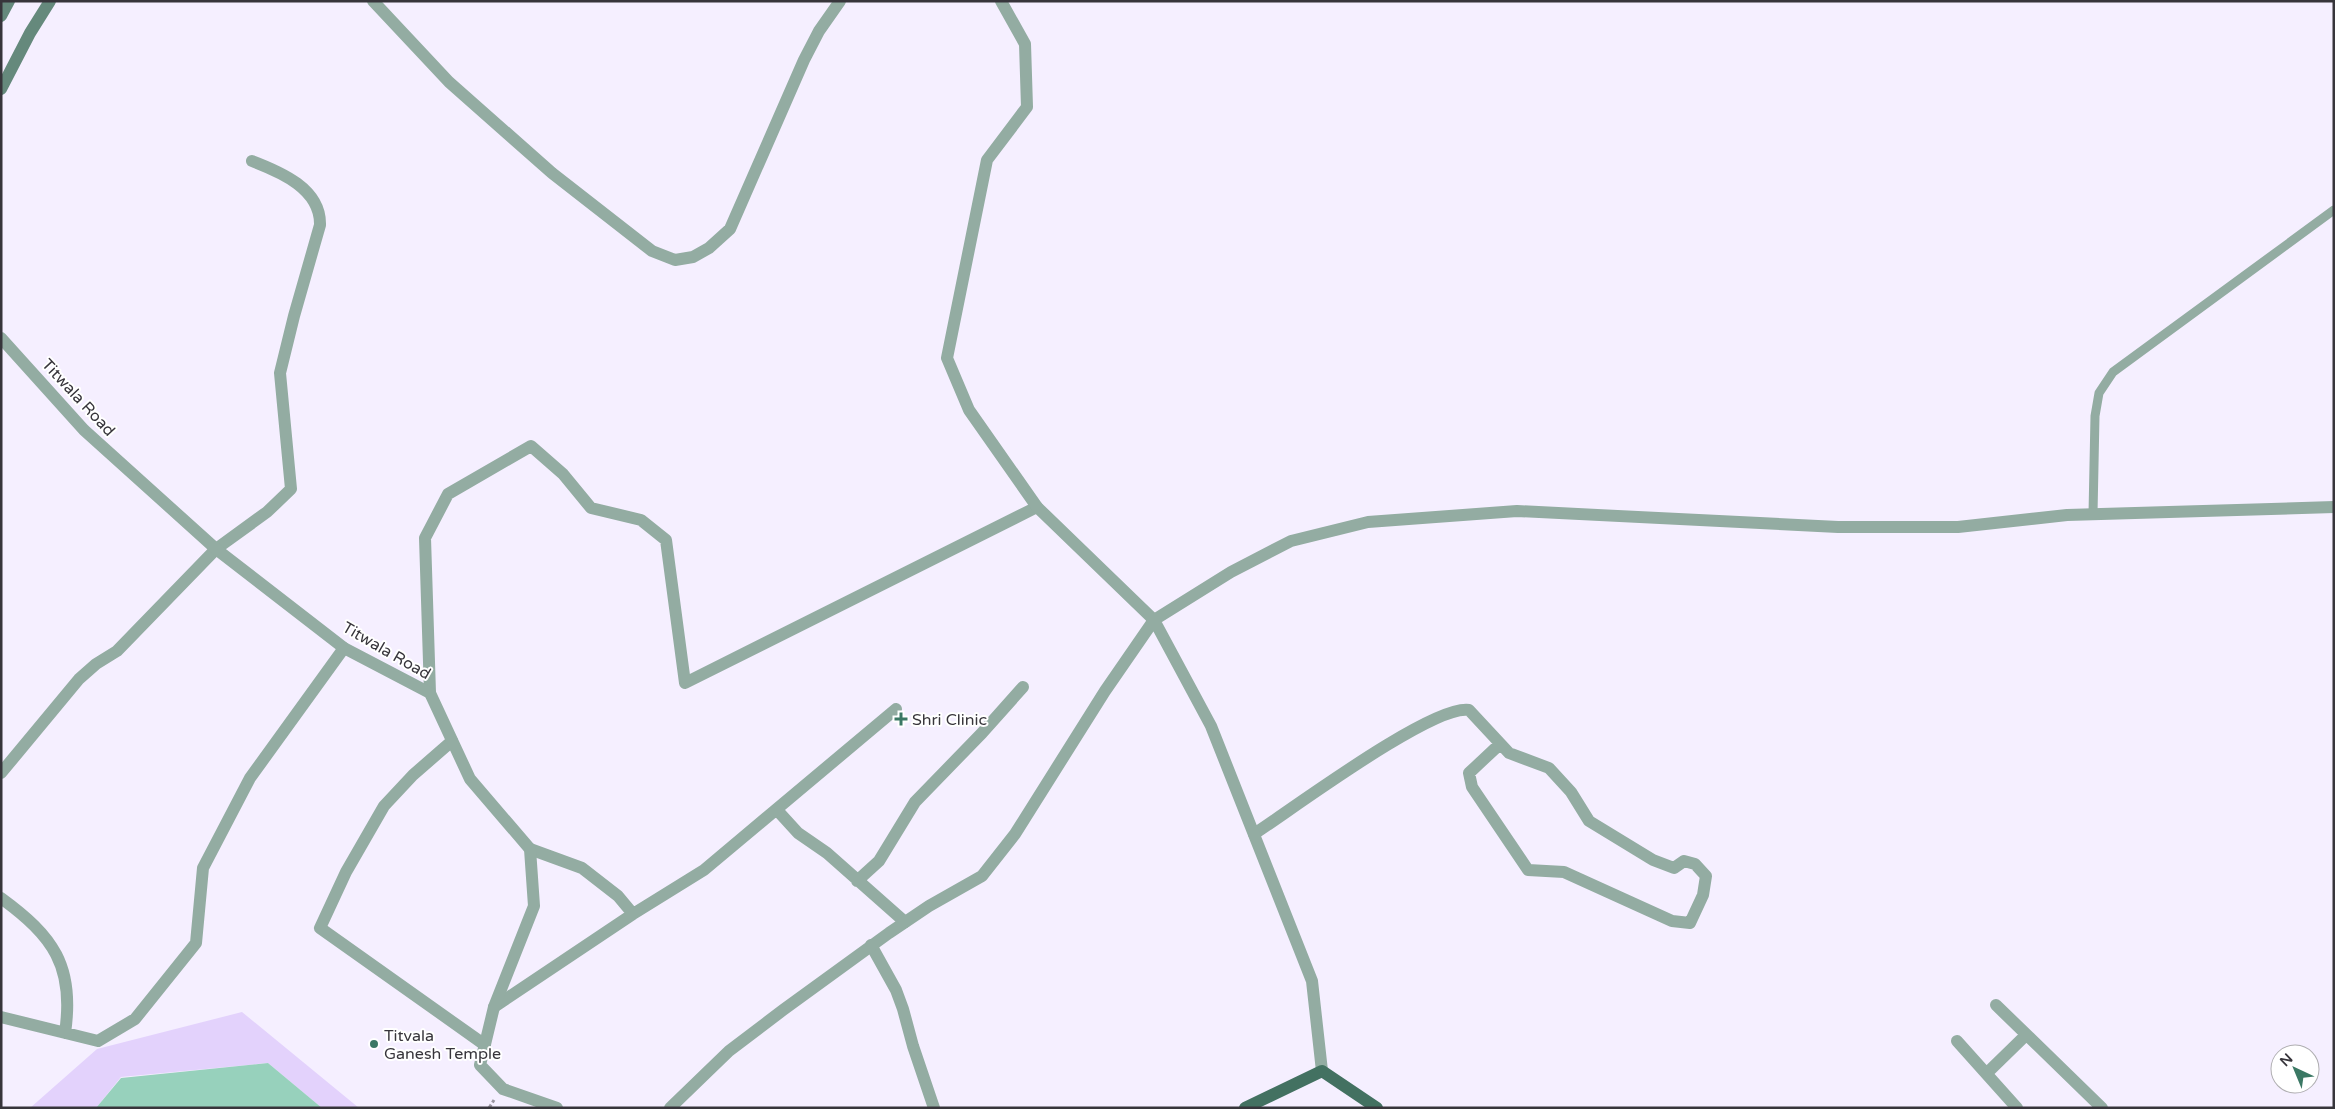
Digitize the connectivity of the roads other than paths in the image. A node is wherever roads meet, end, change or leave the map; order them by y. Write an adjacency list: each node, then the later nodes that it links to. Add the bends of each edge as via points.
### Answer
1 (9, 1): 6 (main road)
2 (50, 1): 7 (main road)
3 (373, 1): 4 (street, via 449,82 552,173 652,251 675,260 693,257 709,248 730,229 804,60)
4 (840, 1)
5 (1001, 1): 11 (street, via 1025,44 1027,107 987,160 947,358 969,410)
6 (1, 16)
7 (1, 89)
8 (252, 160): 14 (street, via 298,184 313,198 320,212 320,225 280,373 291,489 267,512)
9 (2334, 210): 13 (lane, via 2113,372 2099,393 2095,416)
10 (1, 338): 14 (street, Titwala Road, via 84,430)
11 (1037, 507): 15 (street); 18 (street, via 685,683 666,540 641,520 591,508 563,474 531,446 448,494 425,538)
12 (2334, 507): 13 (street)
13 (2093, 514): 15 (street, via 1958,527 1838,527 1517,511 1368,522 1291,541 1231,572)
14 (216, 549): 16 (street, Titwala Road); 22 (street, via 117,651 79,679)
15 (1154, 620): 24 (street, via 1211,726); 29 (street, via 1015,834 982,876)
16 (344, 648): 18 (street, Titwala Road); 34 (street, via 250,778 203,868 196,943 135,1019 98,1041)
17 (1023, 687): 26 (street, via 915,802 880,861)
18 (430, 693): 20 (street, Titwala Road)
19 (896, 709): 23 (street)
20 (452, 741): 25 (street, Titwala Road, via 470,779); 37 (street, via 384,806 346,872 320,928)
21 (1500, 744): 21 (street, via 1509,753 1549,768 1571,792 1589,821 1653,860 1674,868 1684,861 1695,864 1706,876 1703,895 1690,923 1672,921 1564,872 1528,870 1472,787 1469,772); 24 (street, via 1468,710 1451,711 1403,734)
22 (1, 773)
23 (777, 810): 26 (street, via 798,833 827,853); 28 (street, via 704,870)
24 (1254, 834): 38 (street, via 1312,981)
25 (530, 849): 28 (street, via 582,868 618,896); 32 (street, via 534,906)
26 (857, 882): 29 (street)
27 (1, 898): 34 (street, via 29,918 53,947 65,976 70,1006)
28 (633, 914): 32 (street)
29 (904, 922): 30 (street)
30 (871, 946): 41 (street, via 729,1050); 42 (street, via 898,996)
31 (1996, 1004): 35 (street)
32 (494, 1007): 37 (street)
33 (1, 1017): 34 (street)
34 (66, 1033)
35 (2026, 1035): 39 (street); 46 (street)
36 (1957, 1041): 39 (street)
37 (485, 1045): 40 (street, via 480,1066 503,1089)
38 (1322, 1071): 43 (main road); 44 (main road)
39 (1987, 1073): 45 (street)
40 (556, 1108)
41 (670, 1108)
42 (934, 1108)
43 (1245, 1108)
44 (1377, 1108)
45 (2017, 1108)
46 (2102, 1108)

